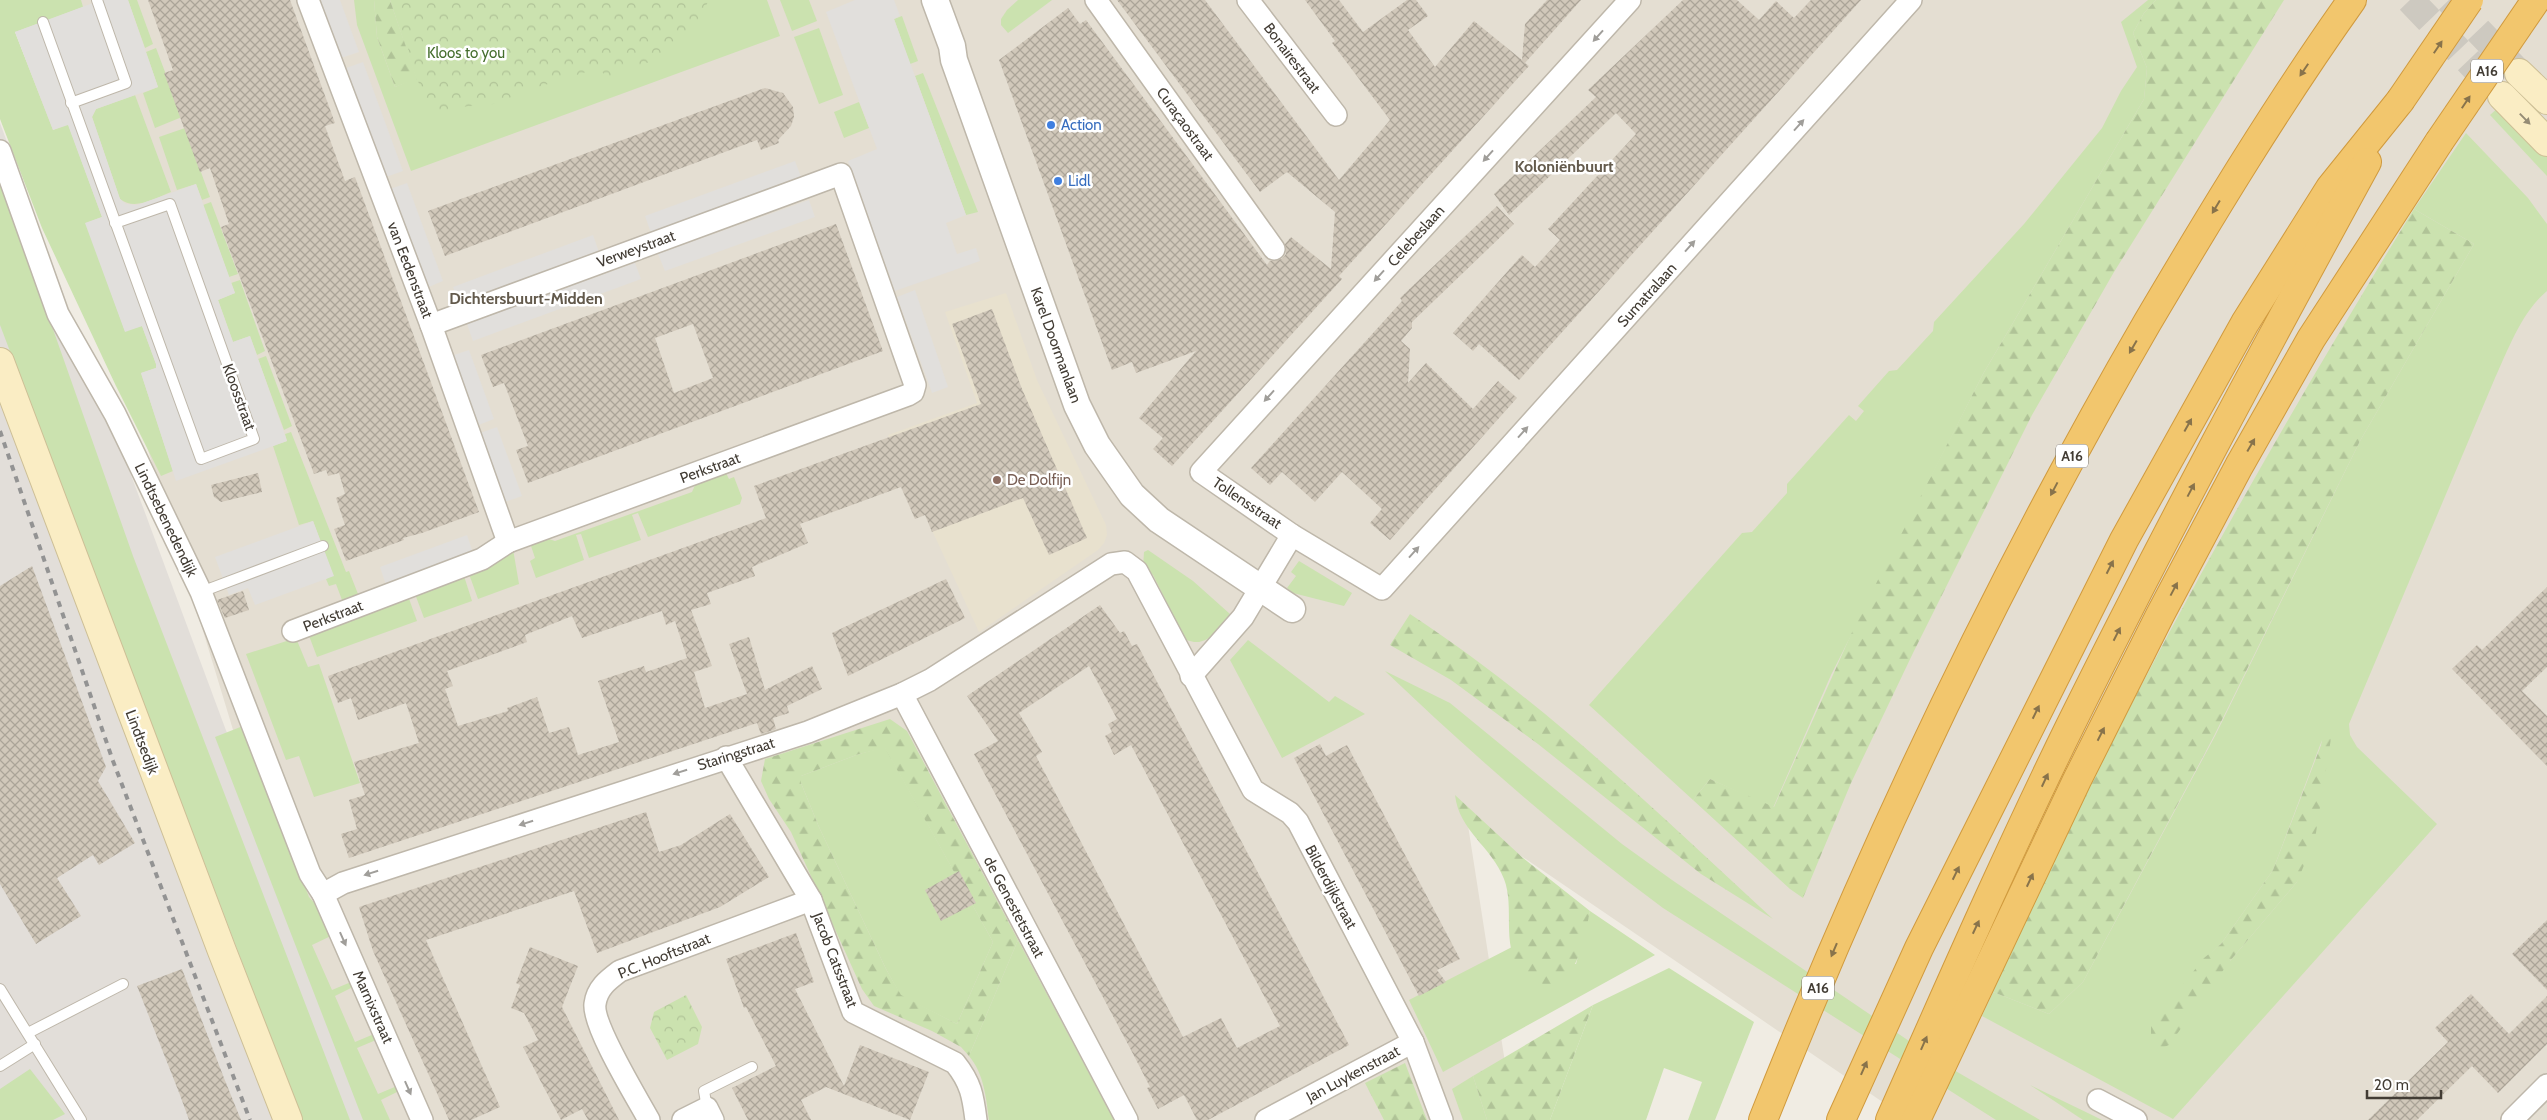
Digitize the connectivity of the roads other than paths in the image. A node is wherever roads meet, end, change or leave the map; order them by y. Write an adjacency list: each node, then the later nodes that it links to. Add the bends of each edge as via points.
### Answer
1 (97, 0): 16 (lane, via 126,83)
2 (308, 0): 23 (street, van Eedenstraat)
3 (935, 0): 30 (street, Karel Doormanlaan, via 1077,405 1097,445 1132,495 1158,520)
4 (1096, 0): 22 (street, Curaçaostraat)
5 (1248, 0): 17 (street, Bonairestraat)
6 (1630, 0): 25 (street, Celebeslaan, one-way to 25)
7 (1911, 0): 31 (street, Sumatralaan, one-way to 7)
8 (2352, 0): 60 (highway, A16, one-way to 60, via 2252,149 2092,418 1998,595 1853,905)
9 (2469, 0): 15 (highway, one-way to 9, bridge)
10 (2536, 0): 62 (highway, A16, one-way to 10, bridge, via 2077,780 2239,466 2311,339)
11 (43, 22): 16 (lane, Kloosstraat)
12 (2519, 73): 14 (main road)
13 (2502, 96): 18 (main road, one-way to 18)
14 (2547, 100)
15 (2400, 101): 50 (highway, one-way to 15, via 1919,948 2124,540 2246,323 2330,188); 61 (highway, one-way to 15, via 2071,724 2192,489)
16 (71, 103): 21 (lane, Kloosstraat)
17 (1336, 115)
18 (2547, 142)
19 (0, 151): 32 (street, Lindtsebenedendijk, via 58,314 115,414)
20 (842, 174): 23 (street, Verweystraat); 27 (street, Perkstraat, via 915,385 913,392)
21 (116, 223): 21 (lane, Kloosstraat, via 170,204 254,439 201,460)
22 (1274, 248)
23 (431, 325): 27 (street, van Eedenstraat)
24 (0, 362): 52 (main road, Lindtsedijk)
25 (1201, 472): 26 (street, Tollensstraat)
26 (1292, 534): 30 (street, Tollensstraat); 31 (street, Tollensstraat)
27 (508, 542): 34 (street, Perkstraat, via 482,559)
28 (323, 546): 32 (lane)
29 (1124, 562): 35 (street, Bilderdijkstraat, via 1137,571); 36 (street, Staringstraat, via 1111,564 930,680)
30 (1260, 588): 33 (street, Karel Doormanlaan); 35 (street, via 1243,617)
31 (1382, 589)
32 (201, 592): 38 (street, Lindtsebenedendijk, via 310,874)
33 (1292, 610)
34 (293, 631)
35 (1191, 676): 43 (street, Bilderdijkstraat, via 1253,790 1290,812 1298,822)
36 (902, 694): 37 (street, Staringstraat, via 808,732); 57 (street, de Genestetstraat)
37 (726, 757): 38 (street, Staringstraat, one-way to 38, via 343,883); 39 (street, Jacob Catsstraat)
38 (323, 894): 53 (street, Marnixstraat, one-way to 53)
39 (811, 900): 54 (street, P.C. Hooftstraat, via 620,971 602,985 595,1005 599,1026); 56 (street, Jacob Catsstraat, via 853,1012 955,1063 967,1077)
40 (123, 984): 42 (lane)
41 (0, 989): 42 (lane)
42 (28, 1033): 44 (lane)
43 (1412, 1042): 58 (street, Jan Luykenstraat); 59 (street, Bilderdijkstraat)
44 (35, 1044): 45 (lane); 51 (lane)
45 (0, 1066)
46 (752, 1067): 49 (lane, via 704,1091)
47 (2547, 1085): 64 (street)
48 (2098, 1100): 63 (street)
49 (710, 1114): 55 (street)
50 (1842, 1116)
51 (82, 1120)
52 (288, 1120)
53 (422, 1120)
54 (649, 1120)
55 (683, 1120)
56 (976, 1120)
57 (1127, 1120)
58 (1266, 1120)
59 (1442, 1120)
60 (1763, 1120)
61 (1890, 1120)
62 (1916, 1120)
63 (2136, 1120)
64 (2512, 1120)

